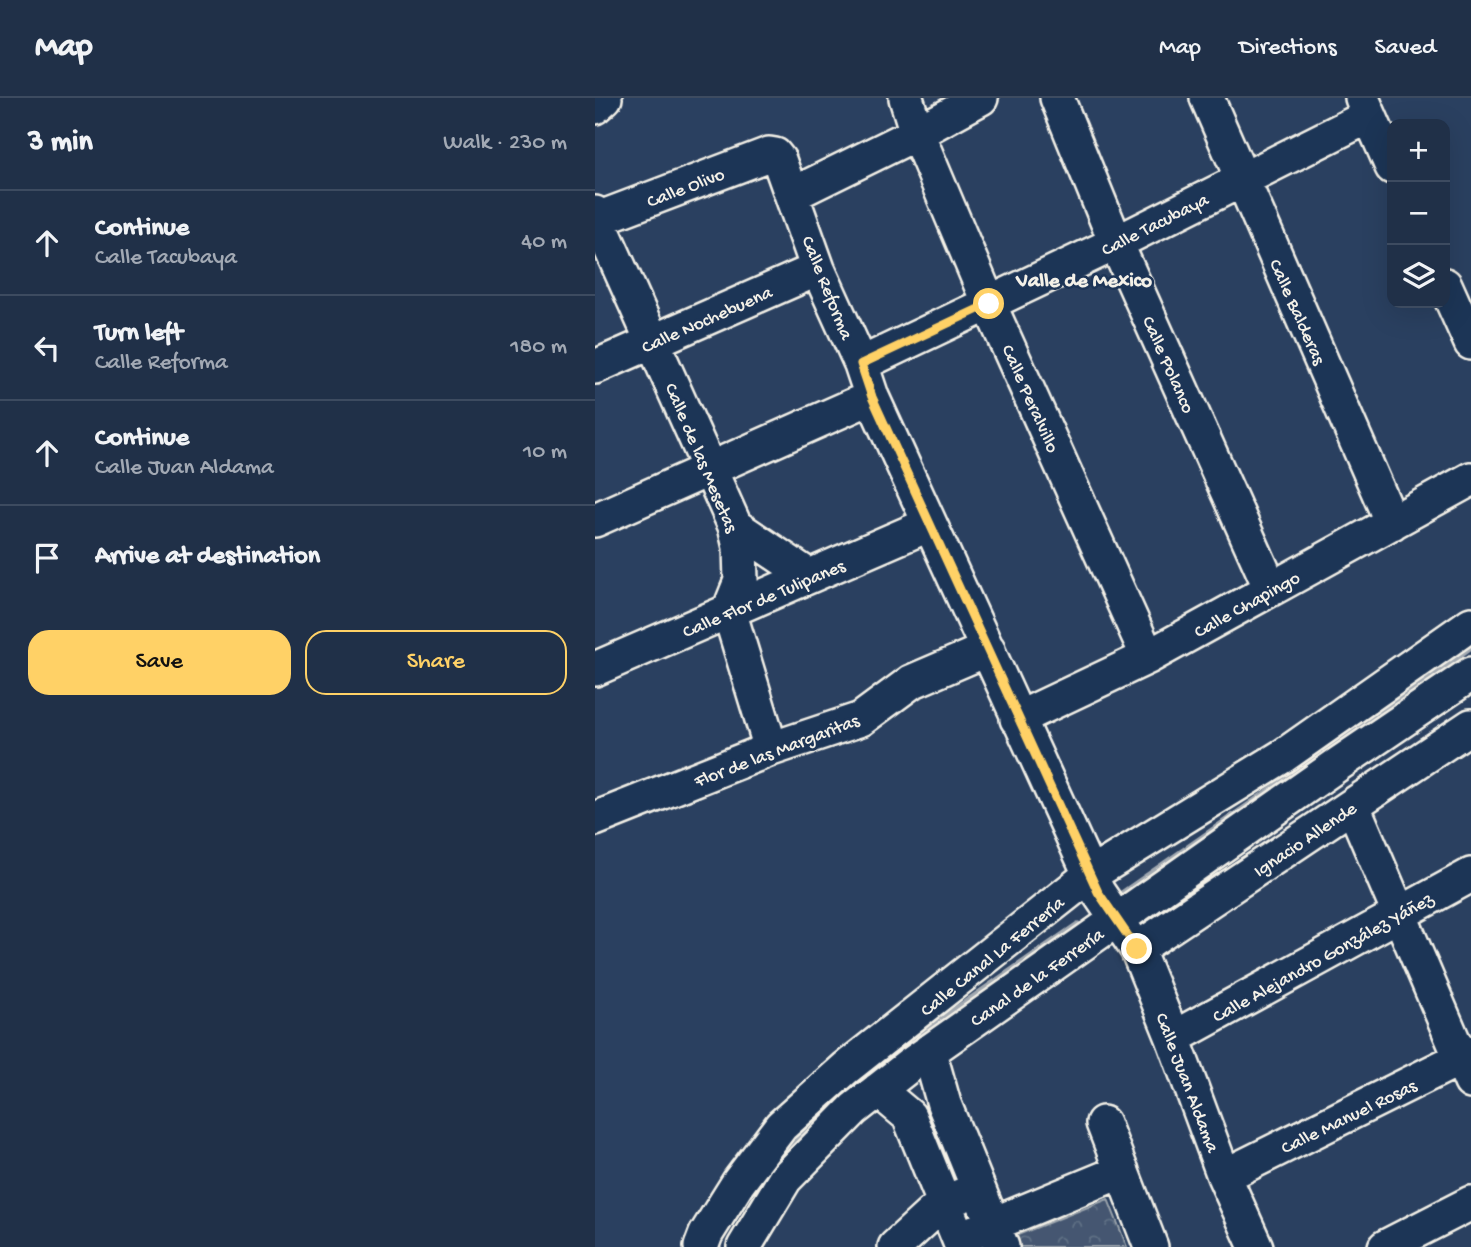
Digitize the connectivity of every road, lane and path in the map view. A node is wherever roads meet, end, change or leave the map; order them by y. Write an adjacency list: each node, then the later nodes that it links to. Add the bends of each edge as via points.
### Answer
1 (605, 98): 6 (street)
2 (906, 98): 8 (street, Calle Peralvillo)
3 (981, 98): 8 (street)
4 (1057, 98): 14 (street, Calle Polanco)
5 (1207, 98): 11 (street, Calle Balderas)
6 (595, 107)
7 (1366, 107): 10 (street); 11 (street, Calle Tacubaya)
8 (917, 133): 12 (street); 17 (street, Calle Peralvillo)
9 (775, 155): 12 (street, Calle Reforma); 13 (street, Calle Olivo)
10 (1387, 155)
11 (1240, 178): 14 (street, Calle Tacubaya); 26 (street, Calle Balderas)
12 (793, 194): 15 (street, Calle Reforma)
13 (596, 217): 18 (street, Calle de las Mesetas)
14 (1116, 243): 17 (street, Calle Tacubaya); 30 (street, Calle Polanco)
15 (818, 269): 18 (street, Calle Nochebuena); 20 (street, Calle Reforma)
16 (1450, 296): 19 (street)
17 (989, 304): 20 (street, Calle Tacubaya); 34 (street, Calle Peralvillo)
18 (653, 341): 21 (street, Calle Nochebuena); 23 (street, Calle de las Mesetas)
19 (1471, 344)
20 (861, 364): 22 (street, Calle Reforma)
21 (595, 367)
22 (872, 397): 23 (street); 27 (street, Calle Reforma)
23 (708, 471): 25 (street); 28 (street, Calle de las Mesetas)
24 (1471, 480): 26 (street, Calle Chapingo)
25 (595, 520)
26 (1392, 523): 30 (street, Calle Chapingo)
27 (930, 524): 29 (street, Calle Flor de Tulipanes); 33 (street, Calle Reforma)
28 (735, 526): 29 (street); 31 (street, Calle de las Mesetas, via 741,581)
29 (810, 576): 31 (street, Calle Flor de Tulipanes)
30 (1271, 589): 34 (street, Calle Chapingo)
31 (729, 611): 35 (street, Calle Flor de Tulipanes); 39 (street)
32 (1471, 624): 43 (street, Calle Canal La Ferrería, via 1283,756)
33 (988, 649): 37 (street, Calle Reforma); 39 (street, Flor de las Margaritas, via 911,682 861,719)
34 (1148, 657): 37 (street, Calle Chapingo)
35 (595, 669)
36 (1471, 674): 43 (street, Canal de la Ferrería, via 1336,765)
37 (1017, 719): 43 (street, Calle Reforma)
38 (1471, 726): 40 (street, Ignacio Allende)
39 (771, 749): 41 (street, Flor de las Margaritas)
40 (1353, 806): 44 (street); 45 (street, Ignacio Allende)
41 (595, 819)
42 (1471, 874): 44 (street, Calle Alejandro González Yáñez)
43 (1104, 901): 45 (street, Calle Juan Aldama); 47 (street, Canal de la Ferrería); 58 (street, Calle Canal La Ferrería, via 846,1068 781,1126 739,1183)
44 (1399, 914): 46 (street, Calle Alejandro González Yáñez); 48 (street)
45 (1137, 949): 46 (street, Calle Juan Aldama)
46 (1174, 1038): 52 (street, Calle Juan Aldama)
47 (929, 1051): 49 (street, Canal de la Ferrería); 53 (street, via 944,1104)
48 (1468, 1065): 52 (street, Calle Manuel Rosas)
49 (878, 1090): 54 (street, via 909,1116); 59 (street, Canal de la Ferrería, via 785,1179)
50 (1103, 1123): 51 (street)
51 (1122, 1171): 56 (street); 61 (street)
52 (1224, 1176): 62 (street, Calle Juan Aldama)
53 (979, 1189): 54 (street); 56 (street)
54 (944, 1202): 57 (street); 60 (street)
55 (1471, 1203): 63 (street)
56 (997, 1236): 57 (street)
57 (960, 1243)
58 (701, 1247)
59 (744, 1247)
60 (895, 1247)
61 (1151, 1247)
62 (1256, 1247)
63 (1385, 1247)

